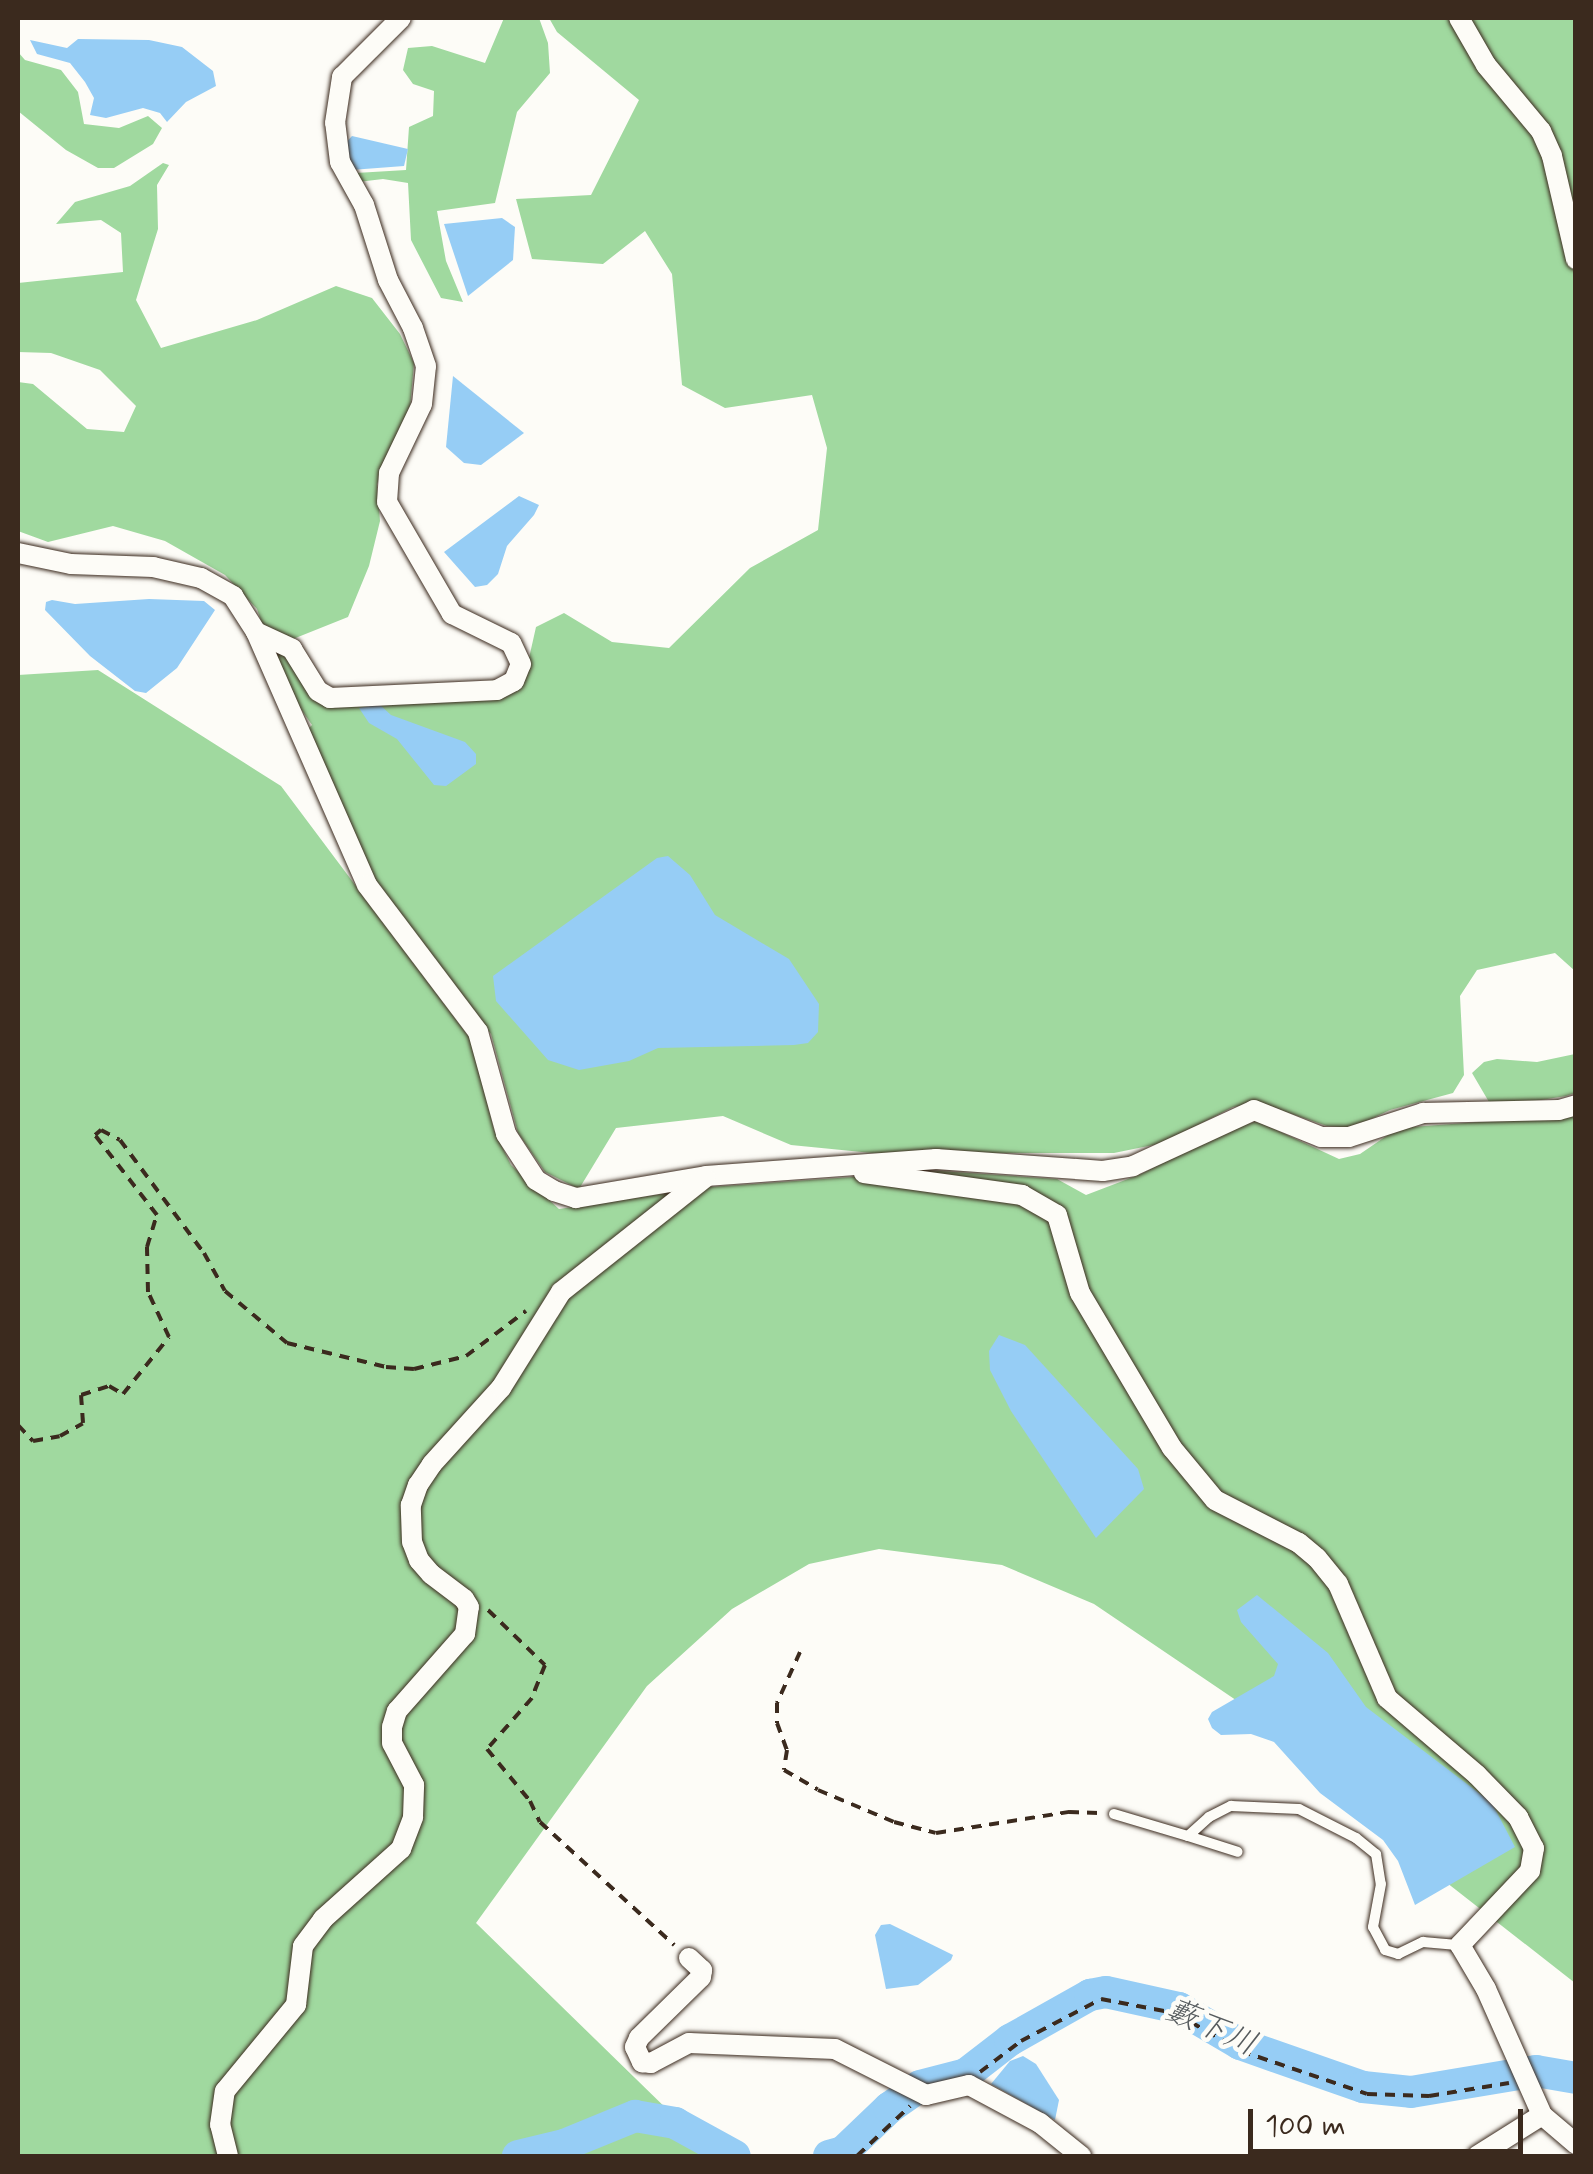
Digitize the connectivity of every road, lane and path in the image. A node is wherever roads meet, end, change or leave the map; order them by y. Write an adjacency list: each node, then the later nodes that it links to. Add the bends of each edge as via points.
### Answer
1 (401, 18): 5 (street, via 342,77 334,123 340,162 364,204 426,366 422,404 389,474 387,502 452,614 511,643 521,664 514,681 497,690 330,698 292,650)
2 (1459, 18): 3 (street, via 1486,65 1541,131)
3 (1576, 259)
4 (18, 553): 5 (street, via 43,561 153,566 201,578 233,596)
5 (256, 632): 8 (street, via 367,886 478,1032 506,1134 536,1180 576,1198)
6 (1576, 1105): 7 (street, via 1423,1113 1349,1137 1322,1138 1254,1110 1132,1166 1103,1171 936,1159)
7 (849, 1163): 8 (street); 16 (street, via 866,1174 1022,1195 1057,1215 1080,1293 1172,1448 1215,1500 1299,1543 1327,1569 1387,1698 1477,1774 1527,1833 1535,1860 1530,1870)
8 (706, 1176): 9 (street)
9 (561, 1292): 10 (path, via 538,1301 466,1356 414,1369 287,1344 225,1291 120,1140 101,1130 95,1135 156,1215 147,1247 148,1292 169,1337 123,1394 109,1386 82,1395 83,1422 60,1436 33,1441); 11 (street, via 501,1388 432,1464 411,1505 419,1560)
10 (18, 1425)
11 (464, 1600): 17 (path, via 485,1608 545,1666 532,1698 487,1749 562,1844); 23 (street, via 461,1642 397,1712 392,1727 392,1743 414,1785 408,1833 391,1861 323,1919 304,1946 296,2004 226,2091 220,2126)
12 (800, 1652): 13 (path, via 777,1702 788,1750 784,1770 818,1790 936,1832 1069,1812)
13 (1114, 1814): 14 (lane)
14 (1188, 1836): 15 (lane); 16 (lane, via 1231,1806 1299,1809 1376,1854 1381,1884 1373,1927 1385,1950 1398,1954 1422,1942)
15 (1238, 1852)
16 (1460, 1945): 18 (street)
17 (689, 1958): 20 (street, via 701,1976 639,2038 635,2047 642,2062 689,2043 835,2049)
18 (1525, 2074): 19 (path, via 1429,2096 1368,2094 1241,2052 1175,2013 1101,1998 1020,2041); 21 (street)
19 (970, 2085): 20 (street); 25 (street, via 1040,2123)
20 (919, 2091): 24 (path)
21 (1542, 2115): 22 (street); 26 (street)
22 (1576, 2144)
23 (228, 2156)
24 (857, 2156)
25 (1082, 2156)
26 (1477, 2156)

